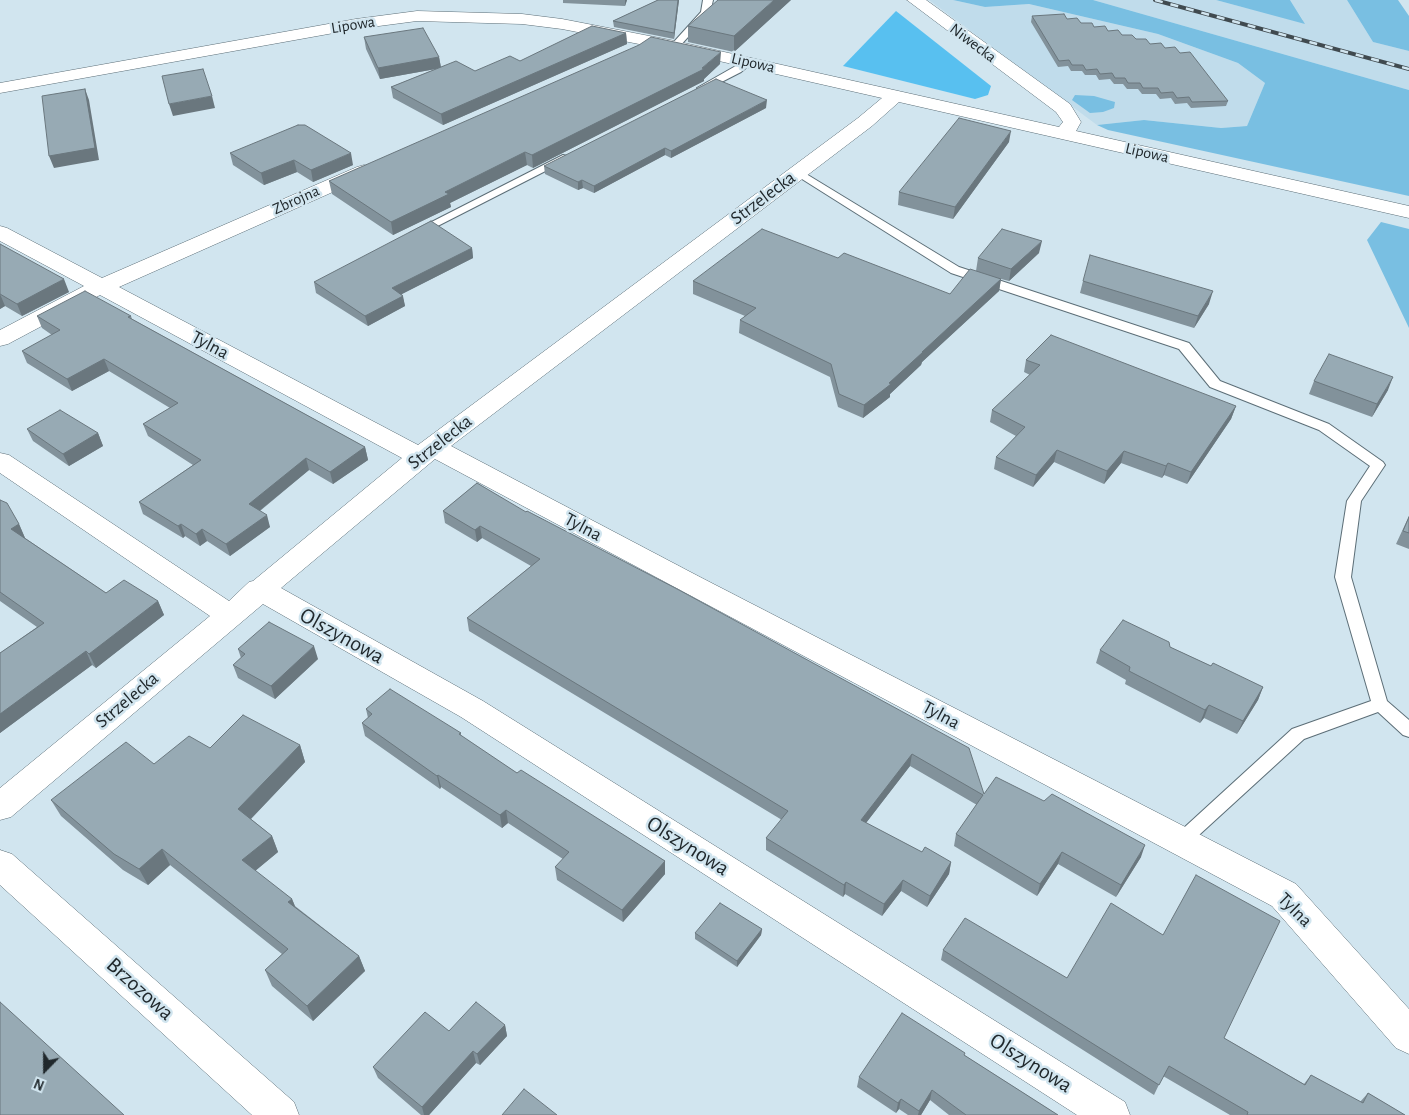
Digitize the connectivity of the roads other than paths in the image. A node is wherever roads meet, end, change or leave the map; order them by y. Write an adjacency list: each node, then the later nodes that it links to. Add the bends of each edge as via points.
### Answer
1 (708, 0): 4 (lane, via 705,13)
2 (915, 0): 10 (street, Niwecka)
3 (648, 41): 4 (street, Lipowa); 5 (street); 7 (street, Lipowa, via 522,19 417,16)
4 (675, 46): 6 (street, Lipowa)
5 (624, 55)
6 (748, 62): 8 (lane); 9 (street, Lipowa)
7 (0, 88)
8 (694, 92)
9 (894, 96): 10 (street, Lipowa, via 977,114); 14 (street, Strzelecka)
10 (1023, 105): 11 (street, Lipowa); 11 (street, Niwecka, via 1063,108 1072,122)
11 (1064, 134): 15 (street, Lipowa)
12 (571, 154): 17 (lane)
13 (377, 165): 18 (street, Zbrojna)
14 (798, 172): 20 (street, Strzelecka); 24 (lane, via 955,270 1184,346 1215,384 1324,427 1378,465 1354,501 1343,577)
15 (1409, 212)
16 (0, 232): 18 (street, Tylna)
17 (405, 238)
18 (101, 287): 19 (street, Zbrojna); 20 (street, Tylna)
19 (0, 339)
20 (426, 452): 22 (street, Strzelecka); 27 (street, Tylna, via 697,588)
21 (0, 462): 23 (street)
22 (259, 589): 23 (street, Strzelecka); 31 (street, Olszynowa, via 472,709)
23 (229, 614): 26 (street, Strzelecka)
24 (1380, 704): 25 (lane); 27 (lane, via 1298,734)
25 (1409, 730)
26 (0, 807)
27 (1181, 840): 29 (street, Tylna, via 1284,895)
28 (0, 864): 30 (street, Brzozowa)
29 (1409, 1036)
30 (280, 1115)
31 (1111, 1115)

